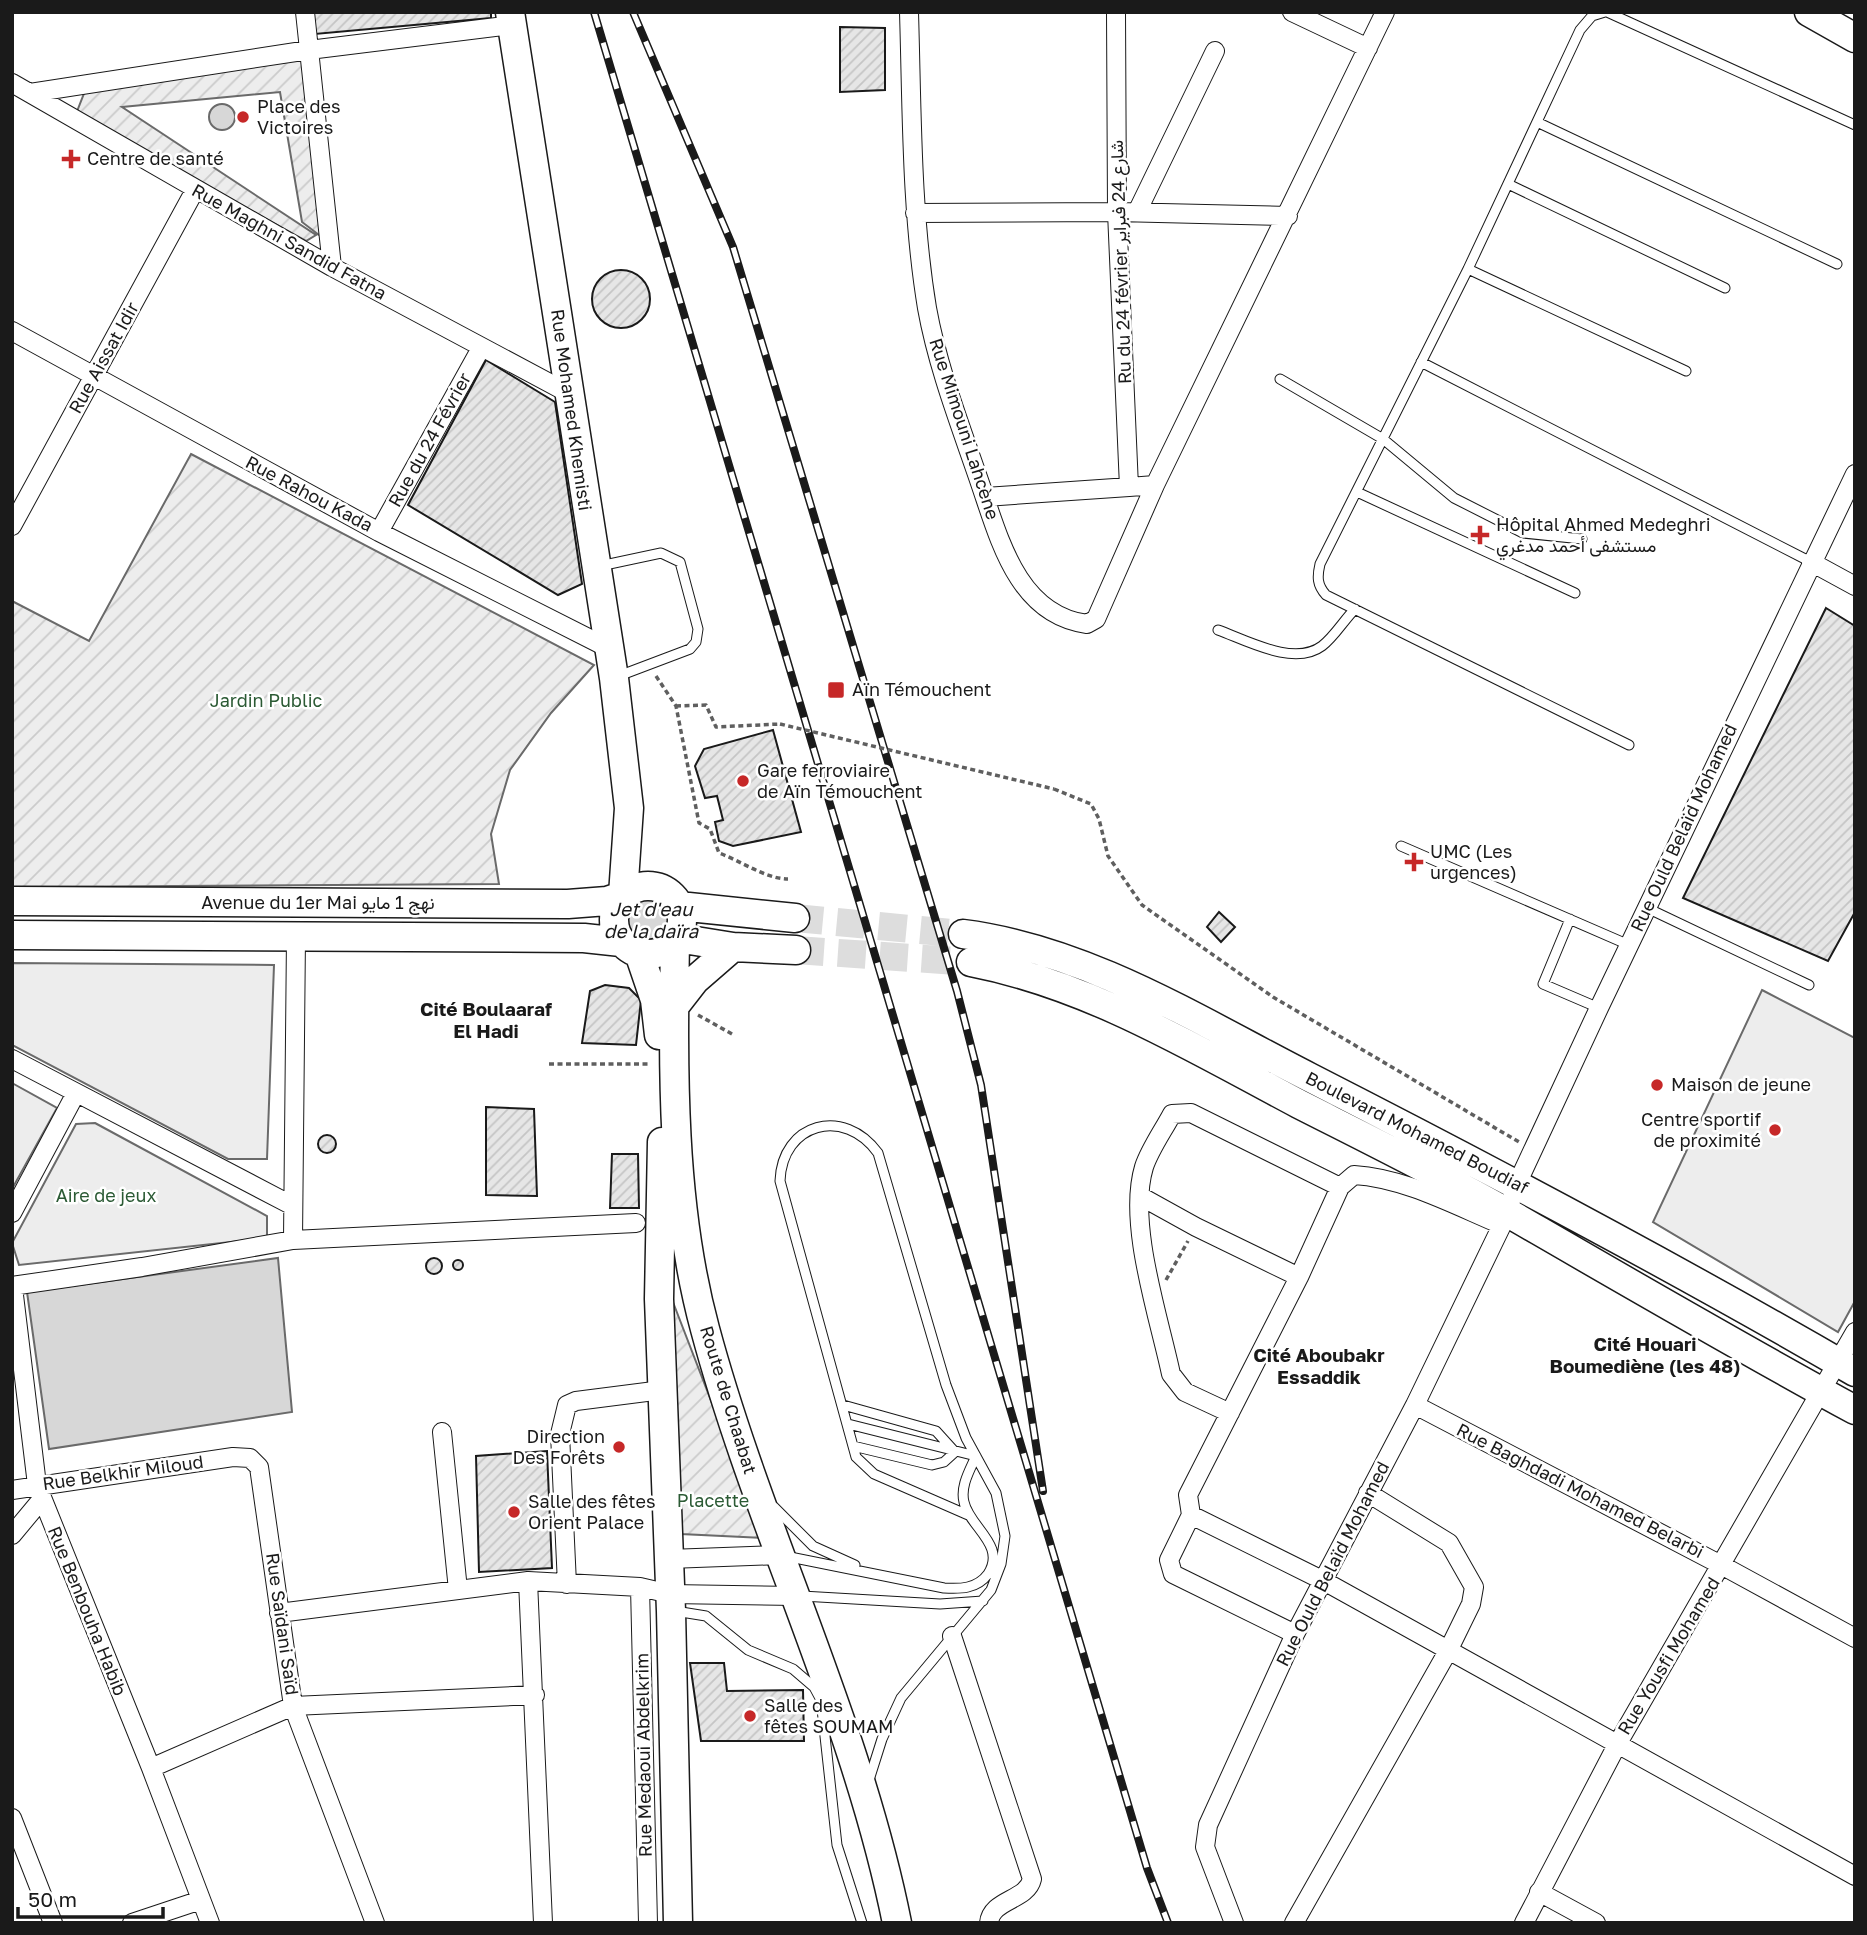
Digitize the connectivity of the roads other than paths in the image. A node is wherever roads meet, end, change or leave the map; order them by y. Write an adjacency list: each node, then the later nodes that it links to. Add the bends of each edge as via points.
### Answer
1 (305, 12): 11 (street)
2 (909, 12): 21 (street, Rue Mimouni Lahcène)
3 (1116, 12): 19 (street, Ru du 24 février شارع 24 فبراير)
4 (1292, 12): 10 (street)
5 (1385, 12): 10 (street)
6 (1606, 12): 15 (lane, via 1592,16 1580,30); 16 (lane)
7 (1821, 15): 9 (main road)
8 (511, 19): 11 (street); 33 (main road, Rue Mohamed Khemisti)
9 (1855, 38)
10 (1368, 48): 22 (street)
11 (309, 50): 14 (street); 24 (street)
12 (1214, 51): 20 (street)
13 (12, 83): 14 (street, Rue Maghni Sandid Fatna)
14 (30, 93): 18 (street, Rue Maghni Sandid Fatna)
15 (1539, 122): 17 (lane); 23 (lane)
16 (1855, 125)
17 (1508, 184): 25 (lane); 26 (lane)
18 (195, 190): 24 (street, Rue Maghni Sandid Fatna); 31 (street, Rue Aissat Idir)
19 (1117, 212): 20 (street); 21 (street); 37 (street, Ru du 24 février شارع 24 فبراير)
20 (1137, 212): 22 (street)
21 (915, 213): 39 (street, Rue Mimouni Lahcène, via 928,309 944,378)
22 (1288, 216): 36 (street)
23 (1837, 264)
24 (331, 267): 28 (street, Rue Maghni Sandid Fatna)
25 (1468, 269): 29 (lane); 30 (lane)
26 (1725, 288)
27 (12, 331): 31 (street, Rue Rahou Kada)
28 (481, 348): 33 (street, Rue Maghni Sandid Fatna); 41 (street, Rue du 24 Février)
29 (1421, 362): 34 (lane); 43 (lane)
30 (1686, 371)
31 (93, 377): 40 (street, Rue Aissat Idir); 41 (street, Rue Rahou Kada)
32 (1280, 379): 34 (lane)
33 (570, 394): 44 (main road, Rue Mohamed Khemisti)
34 (1383, 439): 38 (lane); 42 (lane, via 1454,498 1523,533)
35 (1855, 474): 43 (street, Rue Ould Belaïd Mohamed)
36 (1155, 485): 37 (street); 39 (street, Rue Mimouni Lahcène, via 1096,619 1087,624 1037,603 1001,542)
37 (1129, 487): 39 (street)
38 (1357, 492): 46 (lane); 47 (lane, via 1317,576 1326,595)
39 (985, 497)
40 (12, 526)
41 (379, 532): 49 (street, Rue Rahou Kada)
42 (1582, 539)
43 (1811, 562): 45 (street); 58 (street, Rue Ould Belaïd Mohamed)
44 (595, 567): 49 (main road, Rue Mohamed Khemisti); 50 (lane, via 662,553 672,556 683,567 698,629 690,649)
45 (1855, 586)
46 (1575, 593)
47 (1354, 609): 48 (lane, via 1322,646 1304,655); 51 (lane)
48 (1217, 631)
49 (610, 649): 50 (main road, Rue Mohamed Khemisti)
50 (614, 678): 52 (main road, Rue Mohamed Khemisti)
51 (1629, 745)
52 (629, 808): 54 (main road, Rue Mohamed Khemisti); 55 (main road, Rue Mohamed Khemisti)
53 (1401, 846): 60 (lane)
54 (659, 887): 55 (main road, via 640,886); 57 (main road)
55 (623, 896): 56 (main road, Avenue du 1er Mai نهج 1 مايو, via 568,904); 67 (main road, via 613,924)
56 (12, 901)
57 (679, 906): 59 (main road); 64 (main road, via 682,922)
58 (1647, 908): 65 (street, Rue Ould Belaïd Mohamed); 70 (lane)
59 (795, 918)
60 (1570, 919): 65 (lane); 71 (lane, via 1543,984)
61 (963, 934): 75 (main road, Boulevard Mohamed Boudiaf, via 1013,942 1129,984)
62 (12, 935): 63 (main road, Avenue du 1er Mai نهج 1 مايو)
63 (296, 936): 67 (main road, Avenue du 1er Mai نهج 1 مايو, via 584,938); 78 (street)
64 (676, 939): 66 (main road); 67 (main road, via 659,953); 72 (main road, Route de Chaabat)
65 (1629, 945): 71 (street, Rue Ould Belaïd Mohamed)
66 (733, 947): 68 (main road); 72 (main road, via 695,980)
67 (630, 948): 87 (main road, via 655,1000 660,1064)
68 (796, 950)
69 (971, 962): 80 (main road, Boulevard Mohamed Boudiaf, via 1021,972 1101,1001)
70 (1809, 985)
71 (1599, 1008): 75 (street, Rue Ould Belaïd Mohamed)
72 (682, 1009): 99 (main road, Route de Chaabat, via 677,1144 690,1262 711,1350)
73 (12, 1059): 74 (street)
74 (76, 1093): 78 (street); 79 (street)
75 (1517, 1184): 80 (street, Rue Ould Belaïd Mohamed); 86 (main road, Boulevard Mohamed Boudiaf)
76 (1340, 1187): 77 (street, via 1181,1112 1172,1114 1144,1167); 80 (street, via 1354,1175 1368,1175); 83 (street)
77 (1140, 1196): 83 (street); 92 (street, via 1140,1233 1171,1374 1185,1392)
78 (293, 1206): 82 (street)
79 (12, 1213)
80 (1505, 1219): 88 (main road, Boulevard Mohamed Boudiaf); 90 (street, Rue Ould Belaïd Mohamed)
81 (636, 1223): 82 (street)
82 (293, 1240): 84 (street)
83 (1299, 1277): 92 (street)
84 (12, 1286): 101 (street, Rue Benbouha Habib)
85 (1855, 1332): 86 (street)
86 (1846, 1367): 88 (street, Rue Yousfi Mohamed)
87 (662, 1390): 107 (main road); 112 (street, via 567,1405 560,1434)
88 (1821, 1392): 91 (main road, Boulevard Mohamed Boudiaf); 108 (street, Rue Yousfi Mohamed)
89 (843, 1405): 93 (lane); 96 (lane, via 936,1432); 97 (lane, via 780,1181 784,1157 799,1137 835,1125 860,1133 878,1153 946,1385)
90 (1415, 1405): 102 (street, Rue Ould Belaïd Mohamed); 108 (street, Rue Baghdadi Mohamed Belarbi)
91 (1855, 1410)
92 (1230, 1413): 104 (street, via 1188,1494)
93 (848, 1424): 95 (lane); 96 (lane)
94 (442, 1432): 114 (street)
95 (853, 1446): 96 (lane, via 932,1465); 103 (lane, via 861,1464 874,1474)
96 (955, 1452): 97 (lane)
97 (976, 1456): 103 (lane, via 963,1489); 116 (lane, via 996,1493 1004,1529 1001,1564)
98 (233, 1457): 101 (street, Rue Belkhir Miloud); 118 (street, Rue Saïdani Saïd, via 250,1458 259,1467)
99 (755, 1485): 106 (main road, Route de Chaabat); 109 (lane, via 813,1546)
100 (12, 1490): 101 (street, Rue Belkhir Miloud)
101 (39, 1492): 105 (street); 127 (street, Rue Benbouha Habib)
102 (1368, 1493): 110 (street, Rue Ould Belaïd Mohamed); 122 (street, via 1449,1543 1460,1556 1474,1587 1471,1604)
103 (968, 1515): 109 (lane, via 993,1550 991,1568 978,1583 944,1588)
104 (1191, 1515): 110 (street); 119 (street, via 1169,1560 1172,1574)
105 (12, 1535)
106 (780, 1555): 107 (street); 109 (lane); 115 (main road, Route de Chaabat)
107 (669, 1559): 117 (main road)
108 (1723, 1566): 121 (street, Rue Baghdadi Mohamed Belarbi); 126 (street, Rue Yousfi Mohamed)
109 (873, 1573)
110 (1322, 1580): 119 (street, Rue Ould Belaïd Mohamed); 122 (street)
111 (528, 1581): 112 (street); 114 (street); 124 (street)
112 (567, 1584): 113 (street)
113 (640, 1587): 117 (street); 138 (street, Rue Medaoui Abdelkrim)
114 (458, 1590): 118 (street)
115 (796, 1596): 116 (lane, via 940,1604); 117 (street); 123 (main road, Route de Chaabat)
116 (984, 1601): 120 (lane)
117 (670, 1602): 123 (lane, via 706,1616 748,1650); 139 (main road)
118 (279, 1614): 125 (street, Rue Saïdani Saïd)
119 (1295, 1634): 143 (street, Rue Ould Belaïd Mohamed, via 1208,1825 1205,1847)
120 (952, 1636): 128 (lane, via 901,1698); 142 (street, via 1032,1879 1025,1890 995,1909)
121 (1855, 1638)
122 (1448, 1651): 126 (street); 144 (street)
123 (806, 1667): 128 (main road, Route de Chaabat); 140 (lane, via 821,1700 837,1846)
124 (535, 1695): 125 (street); 137 (street)
125 (293, 1706): 127 (street); 136 (street, Rue Saïdani Saïd)
126 (1618, 1743): 130 (street); 131 (street, Rue Yousfi Mohamed)
127 (151, 1768): 132 (street, Rue Benbouha Habib)
128 (865, 1791): 141 (main road, Route de Chaabat)
129 (12, 1818): 133 (street)
130 (1855, 1876)
131 (1539, 1892): 145 (street, Rue Yousfi Mohamed); 146 (street)
132 (201, 1900): 134 (street); 135 (street, Rue Benbouha Habib)
133 (53, 1923)
134 (132, 1923)
135 (210, 1923)
136 (376, 1923)
137 (544, 1923)
138 (648, 1923)
139 (678, 1923)
140 (862, 1923)
141 (897, 1923)
142 (989, 1923)
143 (1234, 1923)
144 (1294, 1923)
145 (1524, 1923)
146 (1596, 1923)

